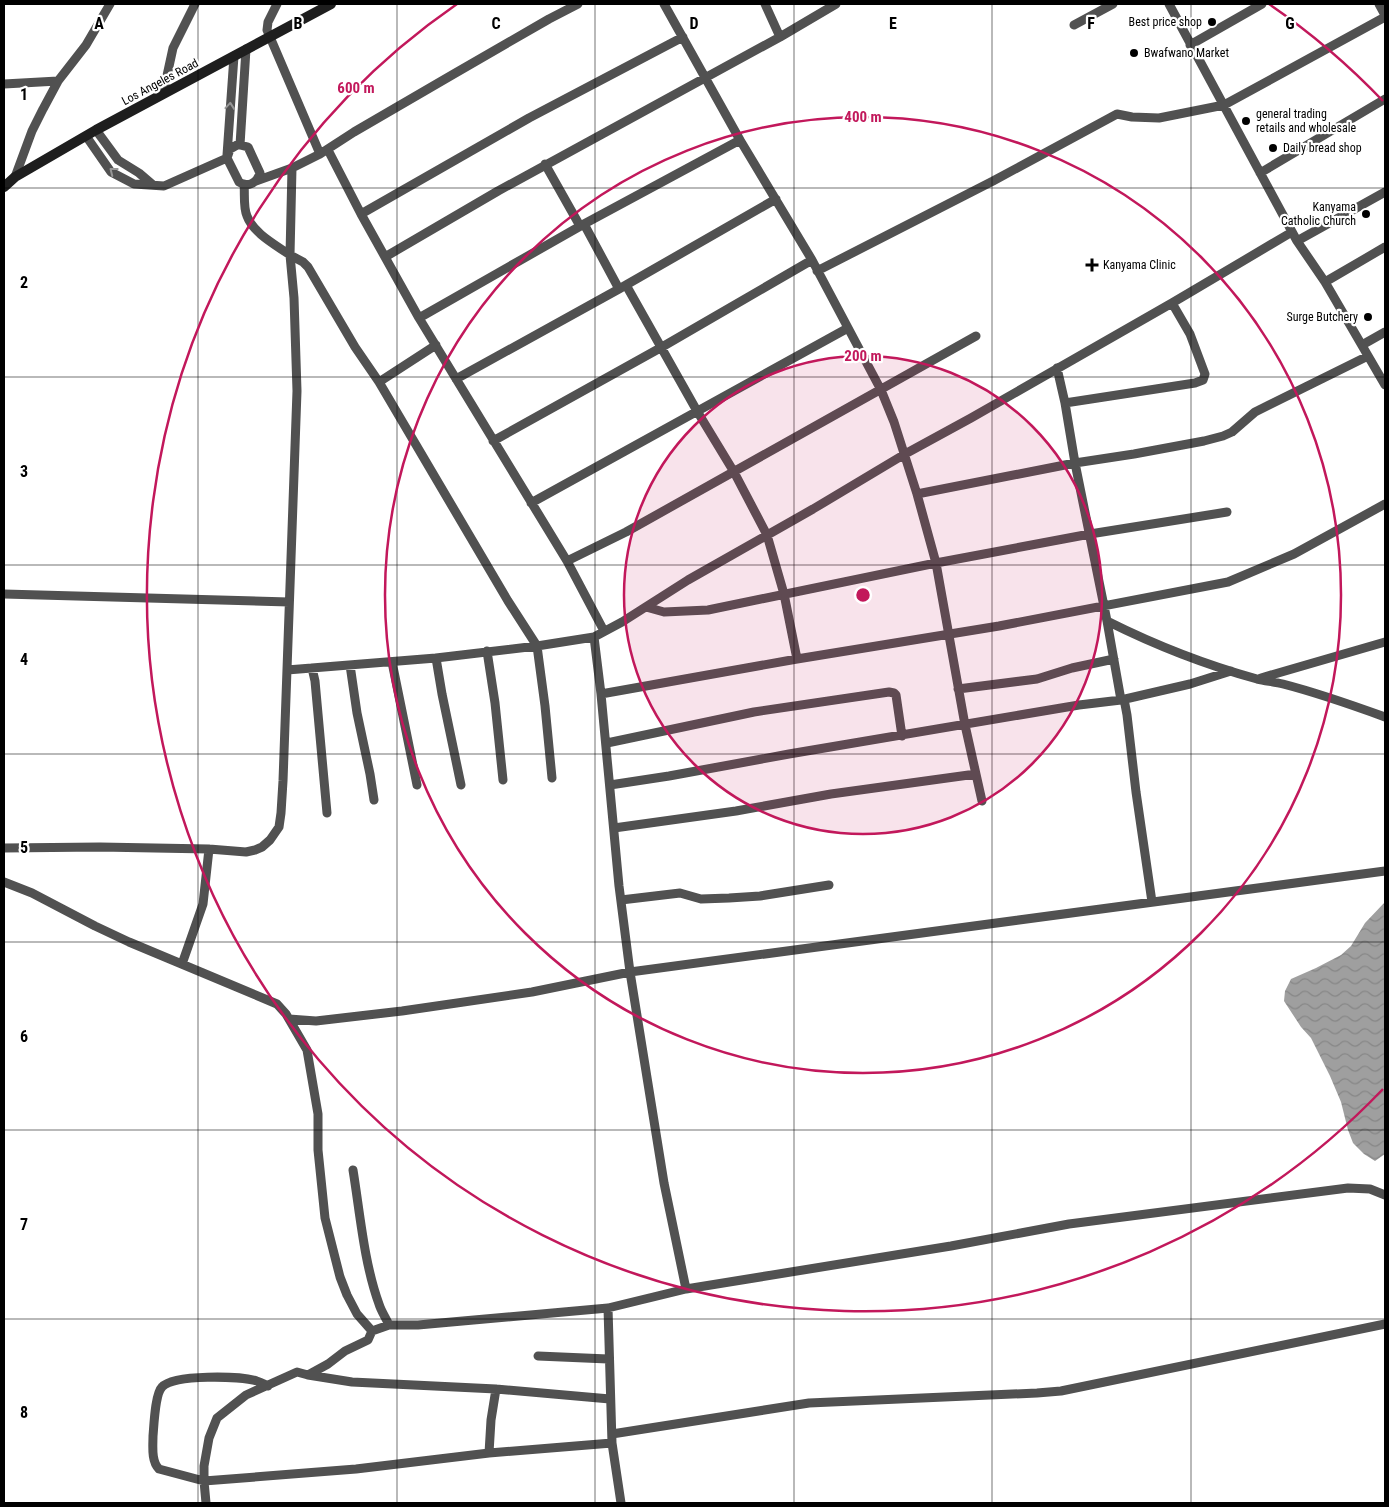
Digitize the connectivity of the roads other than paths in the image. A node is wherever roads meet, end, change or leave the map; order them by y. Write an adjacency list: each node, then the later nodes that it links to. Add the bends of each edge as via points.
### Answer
1 (110, 4): 22 (street, via 86,45)
2 (195, 4): 24 (street, via 173,48)
3 (277, 4): 15 (street, via 268,22)
4 (331, 4): 15 (main road, Los Angeles Road)
5 (578, 4): 31 (street)
6 (664, 4): 16 (street)
7 (765, 4): 17 (street)
8 (836, 4): 17 (street)
9 (1113, 4): 14 (street)
10 (1169, 4): 18 (street)
11 (1262, 4): 18 (street)
12 (1379, 4): 13 (street)
13 (1385, 16): 26 (street)
14 (1074, 25)
15 (270, 37): 19 (main road, Los Angeles Road); 31 (street)
16 (683, 37): 21 (street); 43 (street, via 529,118)
17 (780, 37): 21 (street)
18 (1190, 45): 26 (street)
19 (246, 49): 20 (main road, Los Angeles Road); 30 (street)
20 (234, 56): 24 (main road, Los Angeles Road); 32 (street, one-way to 20)
21 (706, 78): 29 (street); 33 (street)
22 (58, 81): 23 (street); 36 (street, via 32,131)
23 (4, 84)
24 (163, 94): 27 (main road, Los Angeles Road)
25 (1385, 99): 35 (street)
26 (1224, 105): 35 (street); 51 (street, via 1159,118 1117,114)
27 (96, 130): 28 (main road, Los Angeles Road); 39 (street, via 118,160)
28 (86, 136): 36 (main road, Los Angeles Road); 39 (street, one-way to 28, via 134,184 110,172)
29 (740, 140): 42 (street); 44 (street)
30 (240, 145): 32 (street, via 233,147); 37 (street, via 248,147)
31 (324, 152): 34 (street); 43 (street)
32 (227, 156): 38 (street, via 239,182); 39 (street, via 164,186)
33 (546, 164): 44 (street); 49 (street)
34 (292, 168): 37 (street); 48 (street)
35 (1260, 173): 45 (street)
36 (15, 177): 40 (main road, Los Angeles Road)
37 (258, 177): 38 (street, via 250,184)
38 (244, 184): 48 (street, via 246,214 252,225)
39 (153, 185)
40 (4, 187)
41 (1385, 192): 46 (street)
42 (776, 199): 50 (street); 53 (street)
43 (361, 214): 49 (street)
44 (582, 225): 53 (street); 55 (street)
45 (1292, 232): 46 (street); 54 (street)
46 (1298, 241): 52 (street)
47 (1385, 247): 52 (street)
48 (290, 256): 65 (street, via 308,267); 84 (street, via 297,391)
49 (385, 257): 55 (street)
50 (812, 260): 51 (street); 61 (street)
51 (817, 271): 56 (street)
52 (1325, 282): 60 (street)
53 (623, 287): 61 (street); 64 (street)
54 (1172, 303): 63 (street); 68 (street, via 1190,334 1205,374 1203,380)
55 (419, 318): 59 (street)
56 (848, 328): 67 (street); 69 (street)
57 (1385, 332): 60 (street)
58 (976, 336): 67 (street)
59 (436, 345): 64 (street); 65 (street)
60 (1362, 345): 62 (street)
61 (662, 347): 69 (street); 70 (street)
62 (1368, 356): 66 (street); 72 (street, via 1255,412 1223,436)
63 (1057, 368): 68 (street); 71 (street)
64 (456, 379): 70 (street)
65 (379, 382): 92 (street)
66 (1385, 385)
67 (881, 390): 71 (street); 73 (street)
68 (1065, 403): 72 (street)
69 (697, 411): 73 (street); 75 (street)
70 (493, 440): 75 (street)
71 (905, 454): 74 (street); 79 (street)
72 (1075, 463): 74 (street); 78 (street)
73 (734, 472): 79 (street); 80 (street)
74 (917, 494): 81 (street)
75 (531, 503): 80 (street)
76 (1385, 504): 85 (street, via 1294,554 1242,577 1215,585)
77 (1227, 512): 78 (street)
78 (1090, 534): 81 (street); 85 (street)
79 (767, 535): 83 (street); 86 (street)
80 (567, 561): 88 (street)
81 (936, 563): 83 (street); 89 (street)
82 (4, 594): 84 (street)
83 (784, 594): 86 (street, via 698,610 664,612); 95 (street)
84 (289, 602): 100 (street)
85 (1103, 605): 87 (street); 89 (street)
86 (646, 607): 88 (street)
87 (1107, 621): 96 (street); 101 (street, via 1167,648)
88 (604, 631): 90 (street)
89 (949, 634): 95 (street); 103 (street)
90 (594, 637): 92 (street); 104 (street)
91 (1385, 642): 102 (street)
92 (537, 646): 93 (street); 111 (street)
93 (487, 652): 94 (street); 112 (street)
94 (436, 658): 97 (street); 114 (street)
95 (797, 659): 104 (street)
96 (1114, 659): 103 (street, via 1037,679); 105 (street)
97 (392, 662): 98 (street); 113 (street)
98 (350, 665): 99 (street); 116 (street)
99 (312, 668): 100 (street); 118 (street)
100 (287, 670): 121 (street, via 279,827 270,840 255,850)
101 (1231, 671): 102 (street); 105 (street)
102 (1258, 679): 106 (street)
103 (958, 689): 107 (street)
104 (601, 694): 109 (street)
105 (1122, 700): 107 (street); 126 (street, via 1127,715)
106 (1385, 716)
107 (965, 725): 108 (street); 110 (street)
108 (902, 736): 109 (street, via 896,695 889,692 754,712); 115 (street)
109 (606, 743): 115 (street)
110 (976, 774): 117 (street); 119 (street)
111 (552, 778)
112 (503, 780)
113 (417, 785)
114 (461, 785)
115 (610, 785): 119 (street)
116 (374, 800)
117 (982, 801)
118 (327, 813)
119 (614, 828): 125 (street)
120 (4, 848): 121 (street)
121 (209, 849): 127 (street, via 203,904)
122 (1385, 871): 126 (street)
123 (4, 882): 127 (street, via 32,892 95,926)
124 (829, 885): 125 (street, via 729,898 701,899 668,893)
125 (621, 900): 128 (street)
126 (1152, 902): 128 (street)
127 (182, 964): 129 (street, via 277,1004)
128 (630, 972): 129 (street, via 532,992 402,1011 316,1021); 132 (street, via 664,1183)
129 (290, 1019): 136 (street, via 309,1056 318,1114 325,1218 340,1277 357,1314)
130 (353, 1170): 135 (street, via 373,1288)
131 (1385, 1195): 132 (street, via 1348,1188 1088,1222)
132 (686, 1289): 133 (street)
133 (608, 1308): 135 (street); 138 (street)
134 (1385, 1324): 143 (street, via 1061,1391 809,1402)
135 (389, 1325): 136 (street)
136 (372, 1331): 139 (street, via 368,1340)
137 (538, 1356): 138 (street)
138 (608, 1359): 142 (street)
139 (308, 1375): 140 (street, via 296,1372); 141 (street, via 352,1382)
140 (268, 1386): 145 (street, via 246,1395 217,1418 209,1438); 145 (street, via 258,1381 208,1376 174,1381 160,1389 153,1433 155,1465 159,1469)
141 (496, 1389): 142 (street); 144 (street)
142 (610, 1399): 143 (street)
143 (612, 1439): 144 (street); 147 (street)
144 (490, 1453): 145 (street, via 356,1469)
145 (204, 1481): 146 (street)
146 (206, 1503)
147 (621, 1503)

